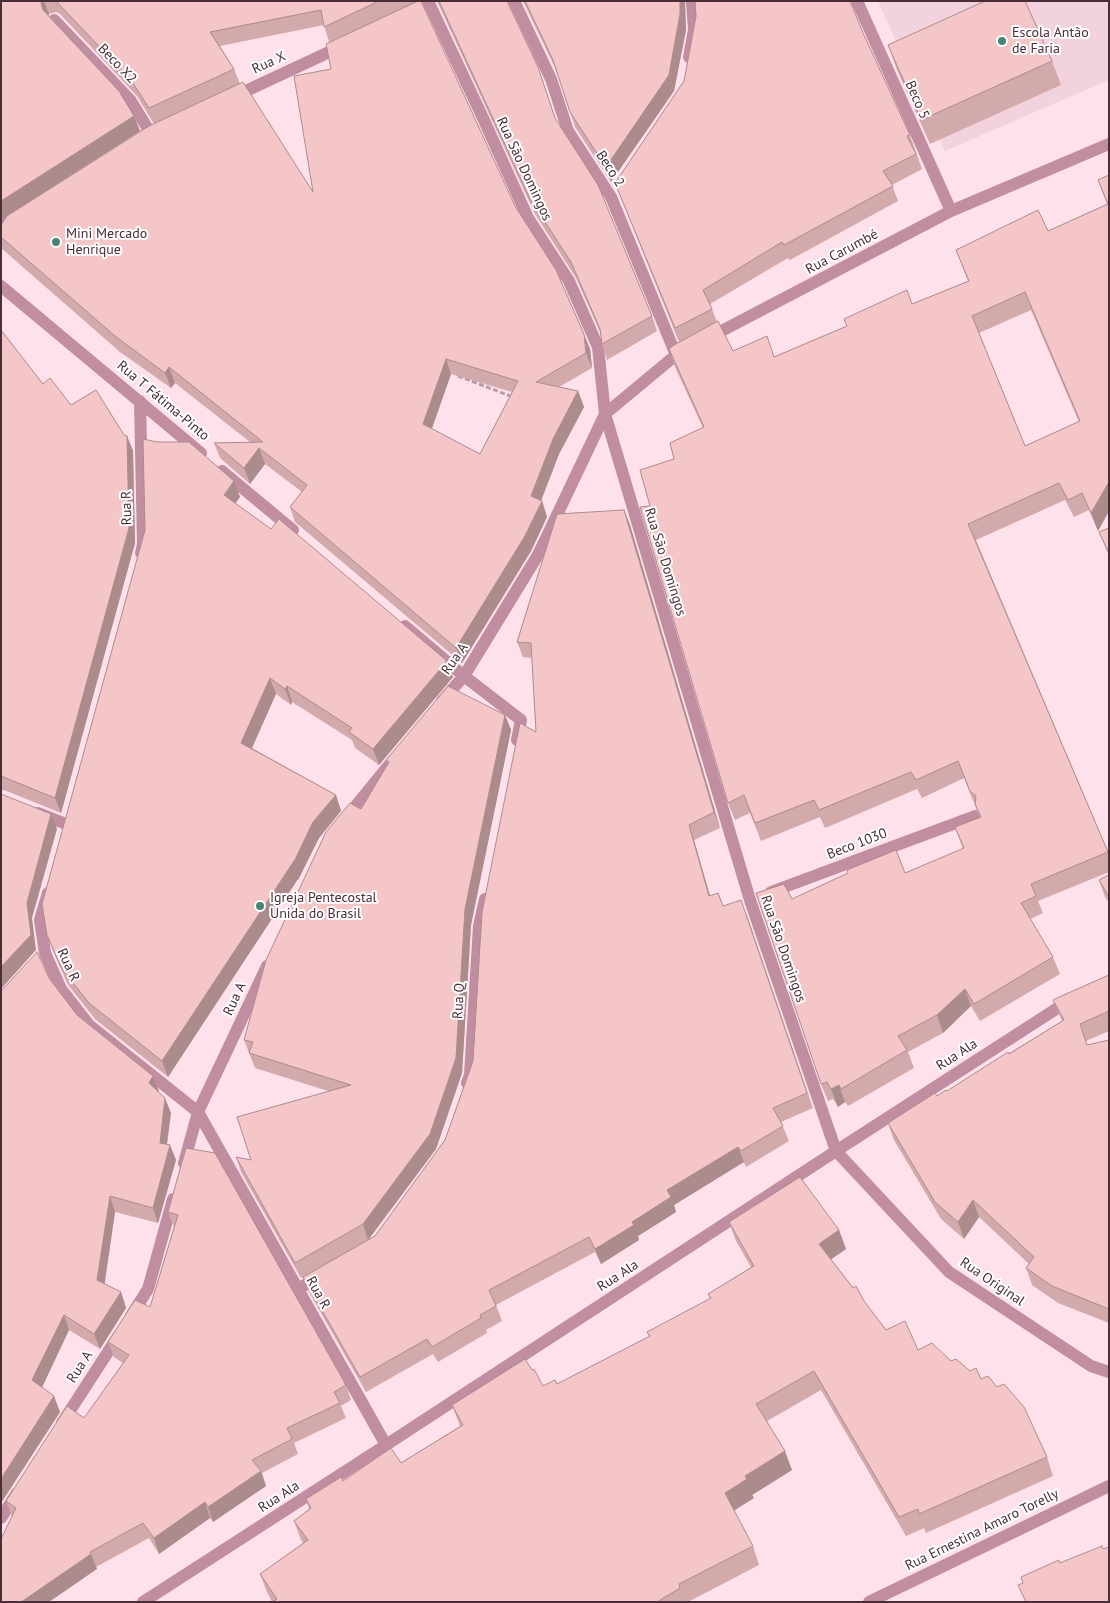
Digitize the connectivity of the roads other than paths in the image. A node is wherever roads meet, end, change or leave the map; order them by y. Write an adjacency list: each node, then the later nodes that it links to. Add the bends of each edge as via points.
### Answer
1 (514, 1): 15 (street, Beco 2, via 550,79 568,131 614,193)
2 (692, 1): 7 (street, via 694,30)
3 (856, 1): 11 (street, Beco 5)
4 (426, 5): 17 (street, Rua São Domingos, via 483,118 528,218 569,281 598,347)
5 (54, 20): 9 (street, Beco X2, via 131,101)
6 (358, 38): 8 (street, Rua X)
7 (687, 67)
8 (223, 101)
9 (151, 134)
10 (1109, 144): 11 (street, Rua Carumbé)
11 (951, 211): 15 (street, Rua Carumbé)
12 (1, 214): 13 (street)
13 (7, 228)
14 (1, 286): 16 (street, Rua T Fátima-Pinto)
15 (676, 355): 17 (street, Rua Carumbé)
16 (140, 401): 18 (street, Rua T Fátima-Pinto); 19 (street, Rua R, via 143,544)
17 (605, 414): 21 (street, Rua A, via 538,555); 31 (street, Rua São Domingos)
18 (306, 542)
19 (138, 562)
20 (396, 618): 21 (street)
21 (464, 676): 22 (street, Rua A); 24 (street, via 521,720)
22 (434, 710)
23 (404, 747): 28 (street)
24 (515, 750)
25 (26, 808): 27 (street)
26 (975, 816): 31 (street, Beco 1030)
27 (66, 824)
28 (338, 828)
29 (51, 882): 35 (street, Rua R, via 40,920 42,956 61,989 89,1024)
30 (487, 887): 34 (street, Rua Q, via 479,926 470,1075)
31 (750, 900): 36 (street, Rua São Domingos)
32 (274, 950): 35 (street, Rua A)
33 (1084, 991): 36 (street, Rua Ala)
34 (464, 1092)
35 (198, 1112): 38 (street, Rua R); 40 (street, Rua A, via 148,1289)
36 (836, 1150): 39 (street, Rua Original, via 949,1272 1091,1366); 41 (street, Rua Ala)
37 (332, 1270): 38 (street)
38 (298, 1289): 41 (street, Rua R)
39 (1109, 1372)
40 (54, 1436)
41 (386, 1446): 45 (street, Rua Ala)
42 (22, 1485): 44 (street)
43 (1109, 1486): 46 (street, Rua Ernestina Amaro Torelly)
44 (1, 1518)
45 (143, 1602)
46 (869, 1602)

